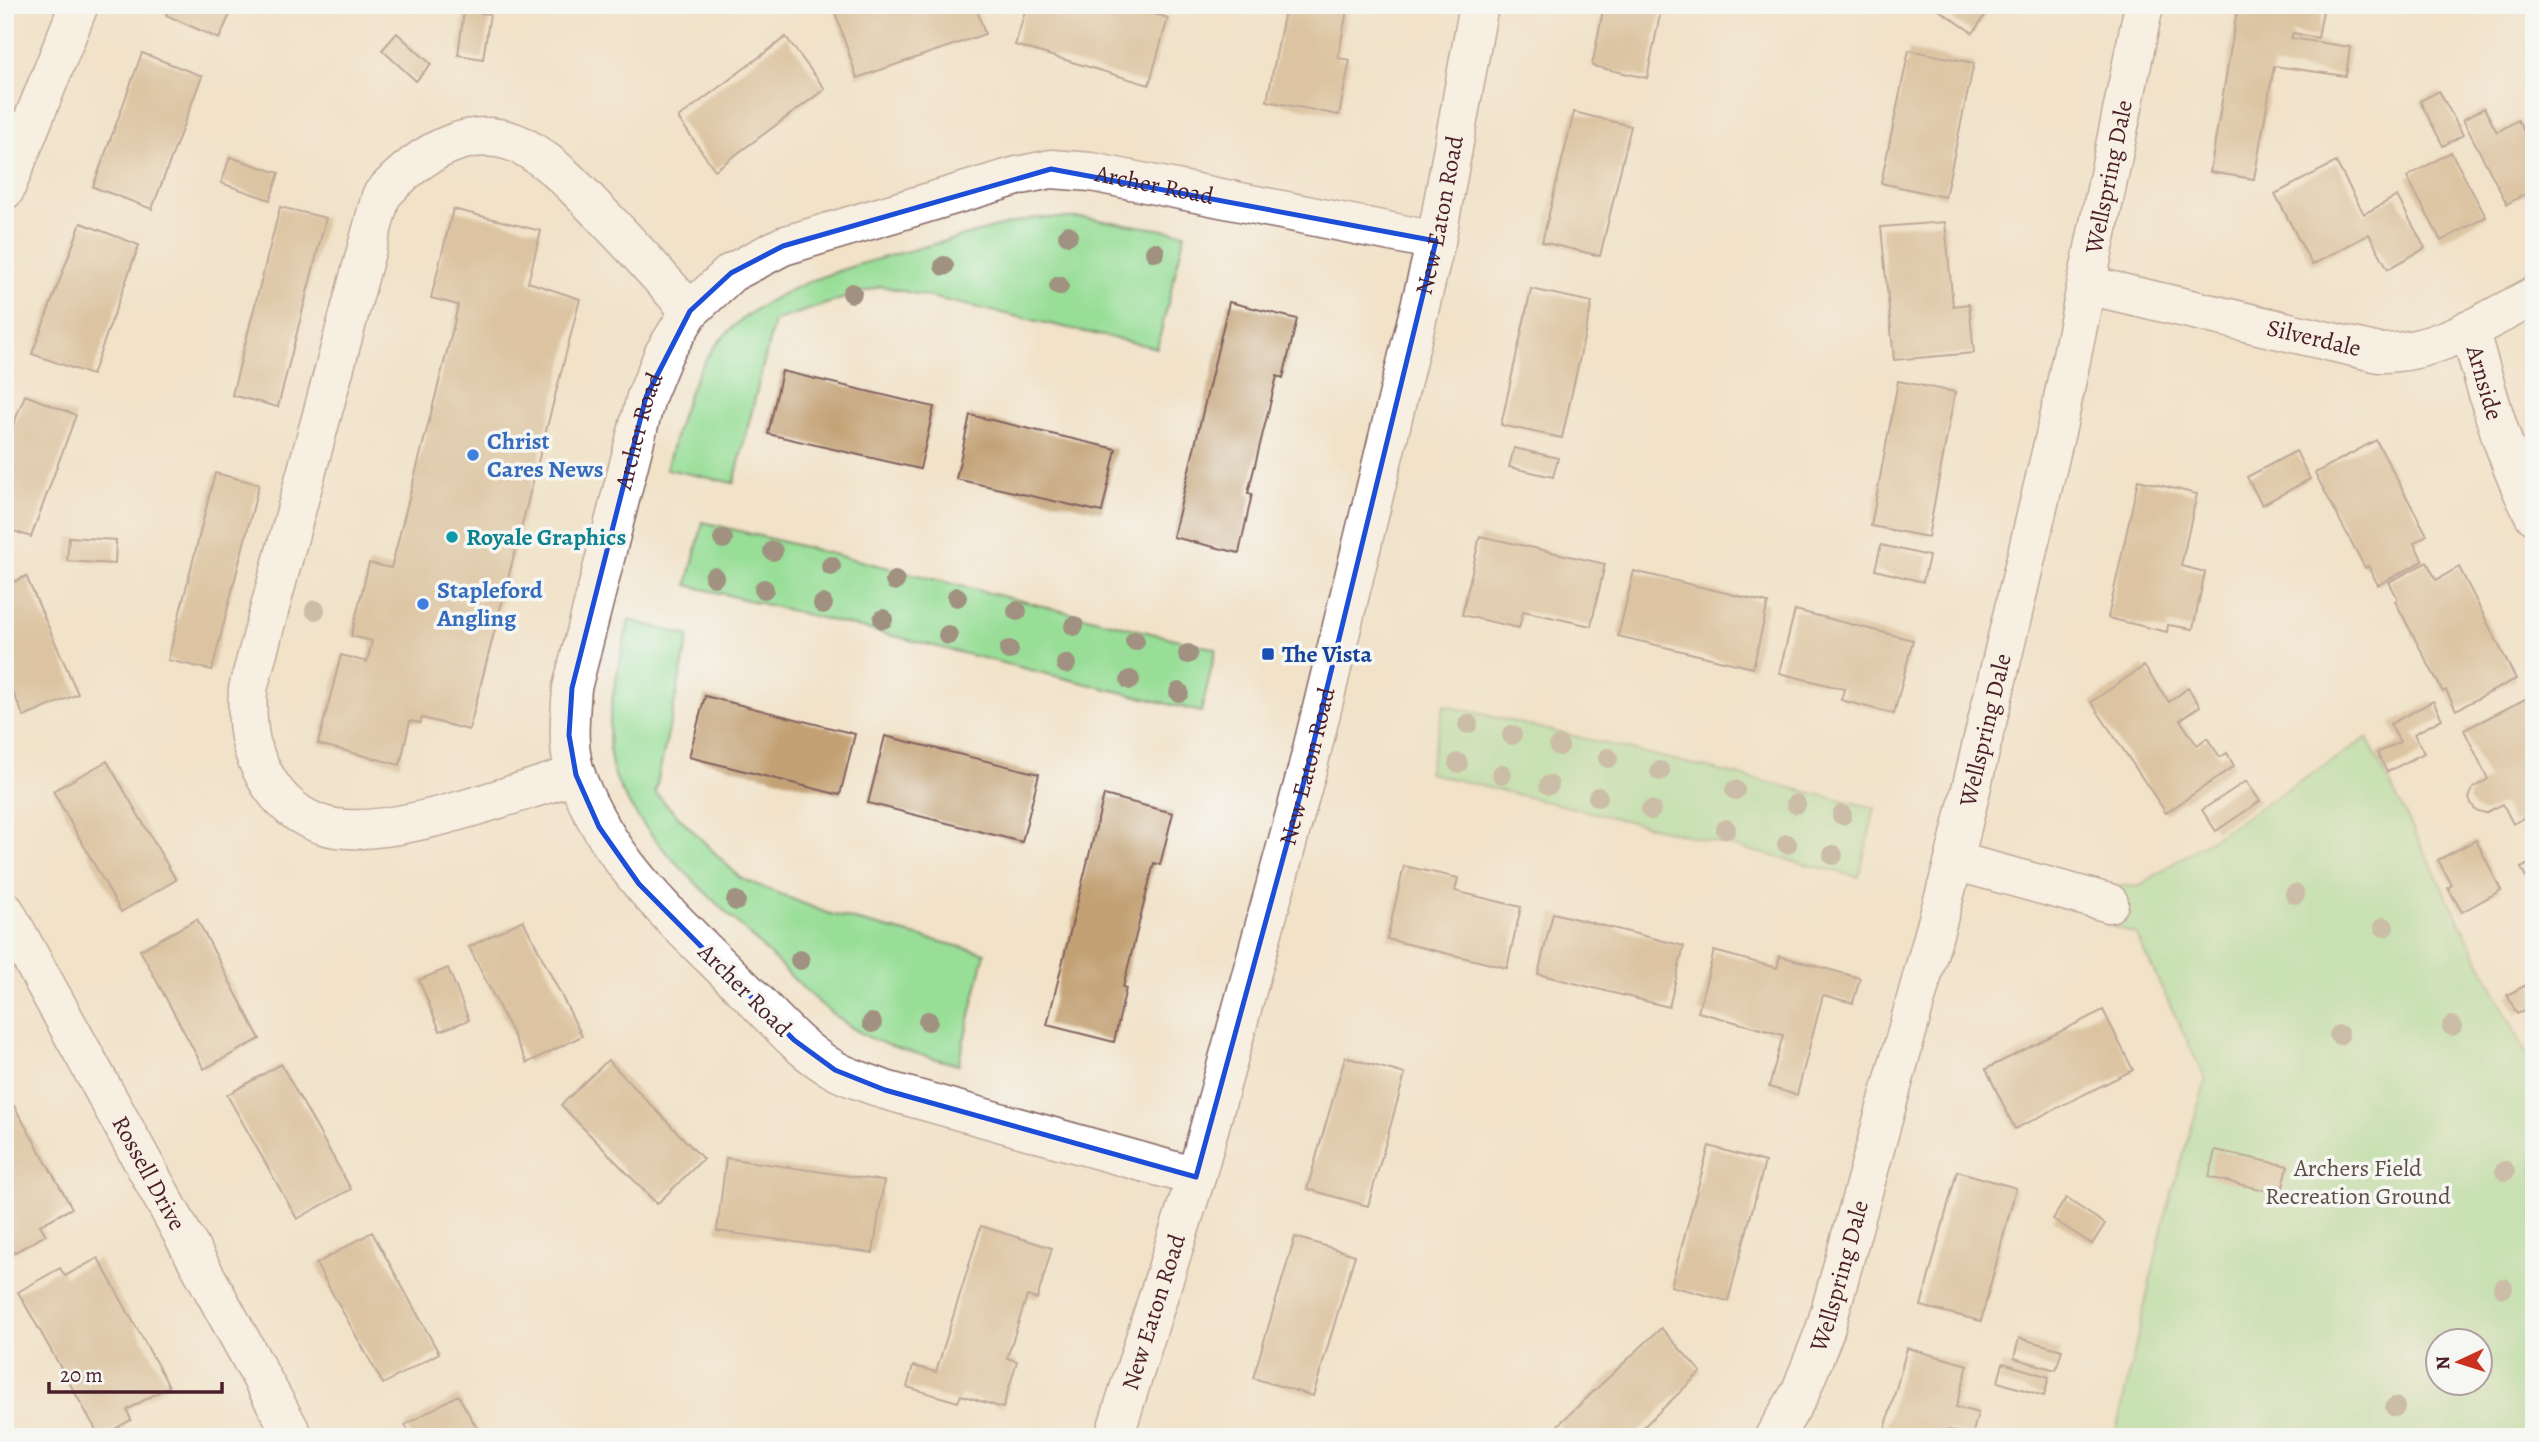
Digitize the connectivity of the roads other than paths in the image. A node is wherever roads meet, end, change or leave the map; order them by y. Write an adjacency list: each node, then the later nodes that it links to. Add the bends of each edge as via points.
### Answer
1 (79, 5): 4 (street)
2 (1479, 5): 5 (street, New Eaton Road)
3 (2144, 5): 6 (street, Wellspring Dale)
4 (6, 186)
5 (1436, 241): 8 (street, Archer Road, via 1091,172 1051,169 783,246 731,273); 15 (street, New Eaton Road, via 1306,774)
6 (2087, 285): 9 (street, Silverdale, via 2379,353 2421,348); 12 (street, Wellspring Dale)
7 (2534, 296): 9 (street, Silverdale)
8 (690, 311): 11 (street, Archer Road, via 664,353 646,397 572,688 569,735); 11 (street, via 581,193 529,149 499,138 474,138 419,158 381,196 248,689 246,729 264,774 280,799 307,819 336,828 376,828 427,819)
9 (2469, 329): 10 (street, Arnside, via 2518,485)
10 (2534, 514)
11 (576, 775): 15 (street, Archer Road, via 599,827 639,884 794,1040 835,1070 885,1090)
12 (1954, 861): 13 (street); 18 (street, Wellspring Dale, via 1825,1329 1800,1393)
13 (2109, 903)
14 (5, 911): 16 (street, Rossell Drive)
15 (1196, 1177): 17 (street, New Eaton Road)
16 (294, 1437)
17 (1114, 1437)
18 (1774, 1437)

